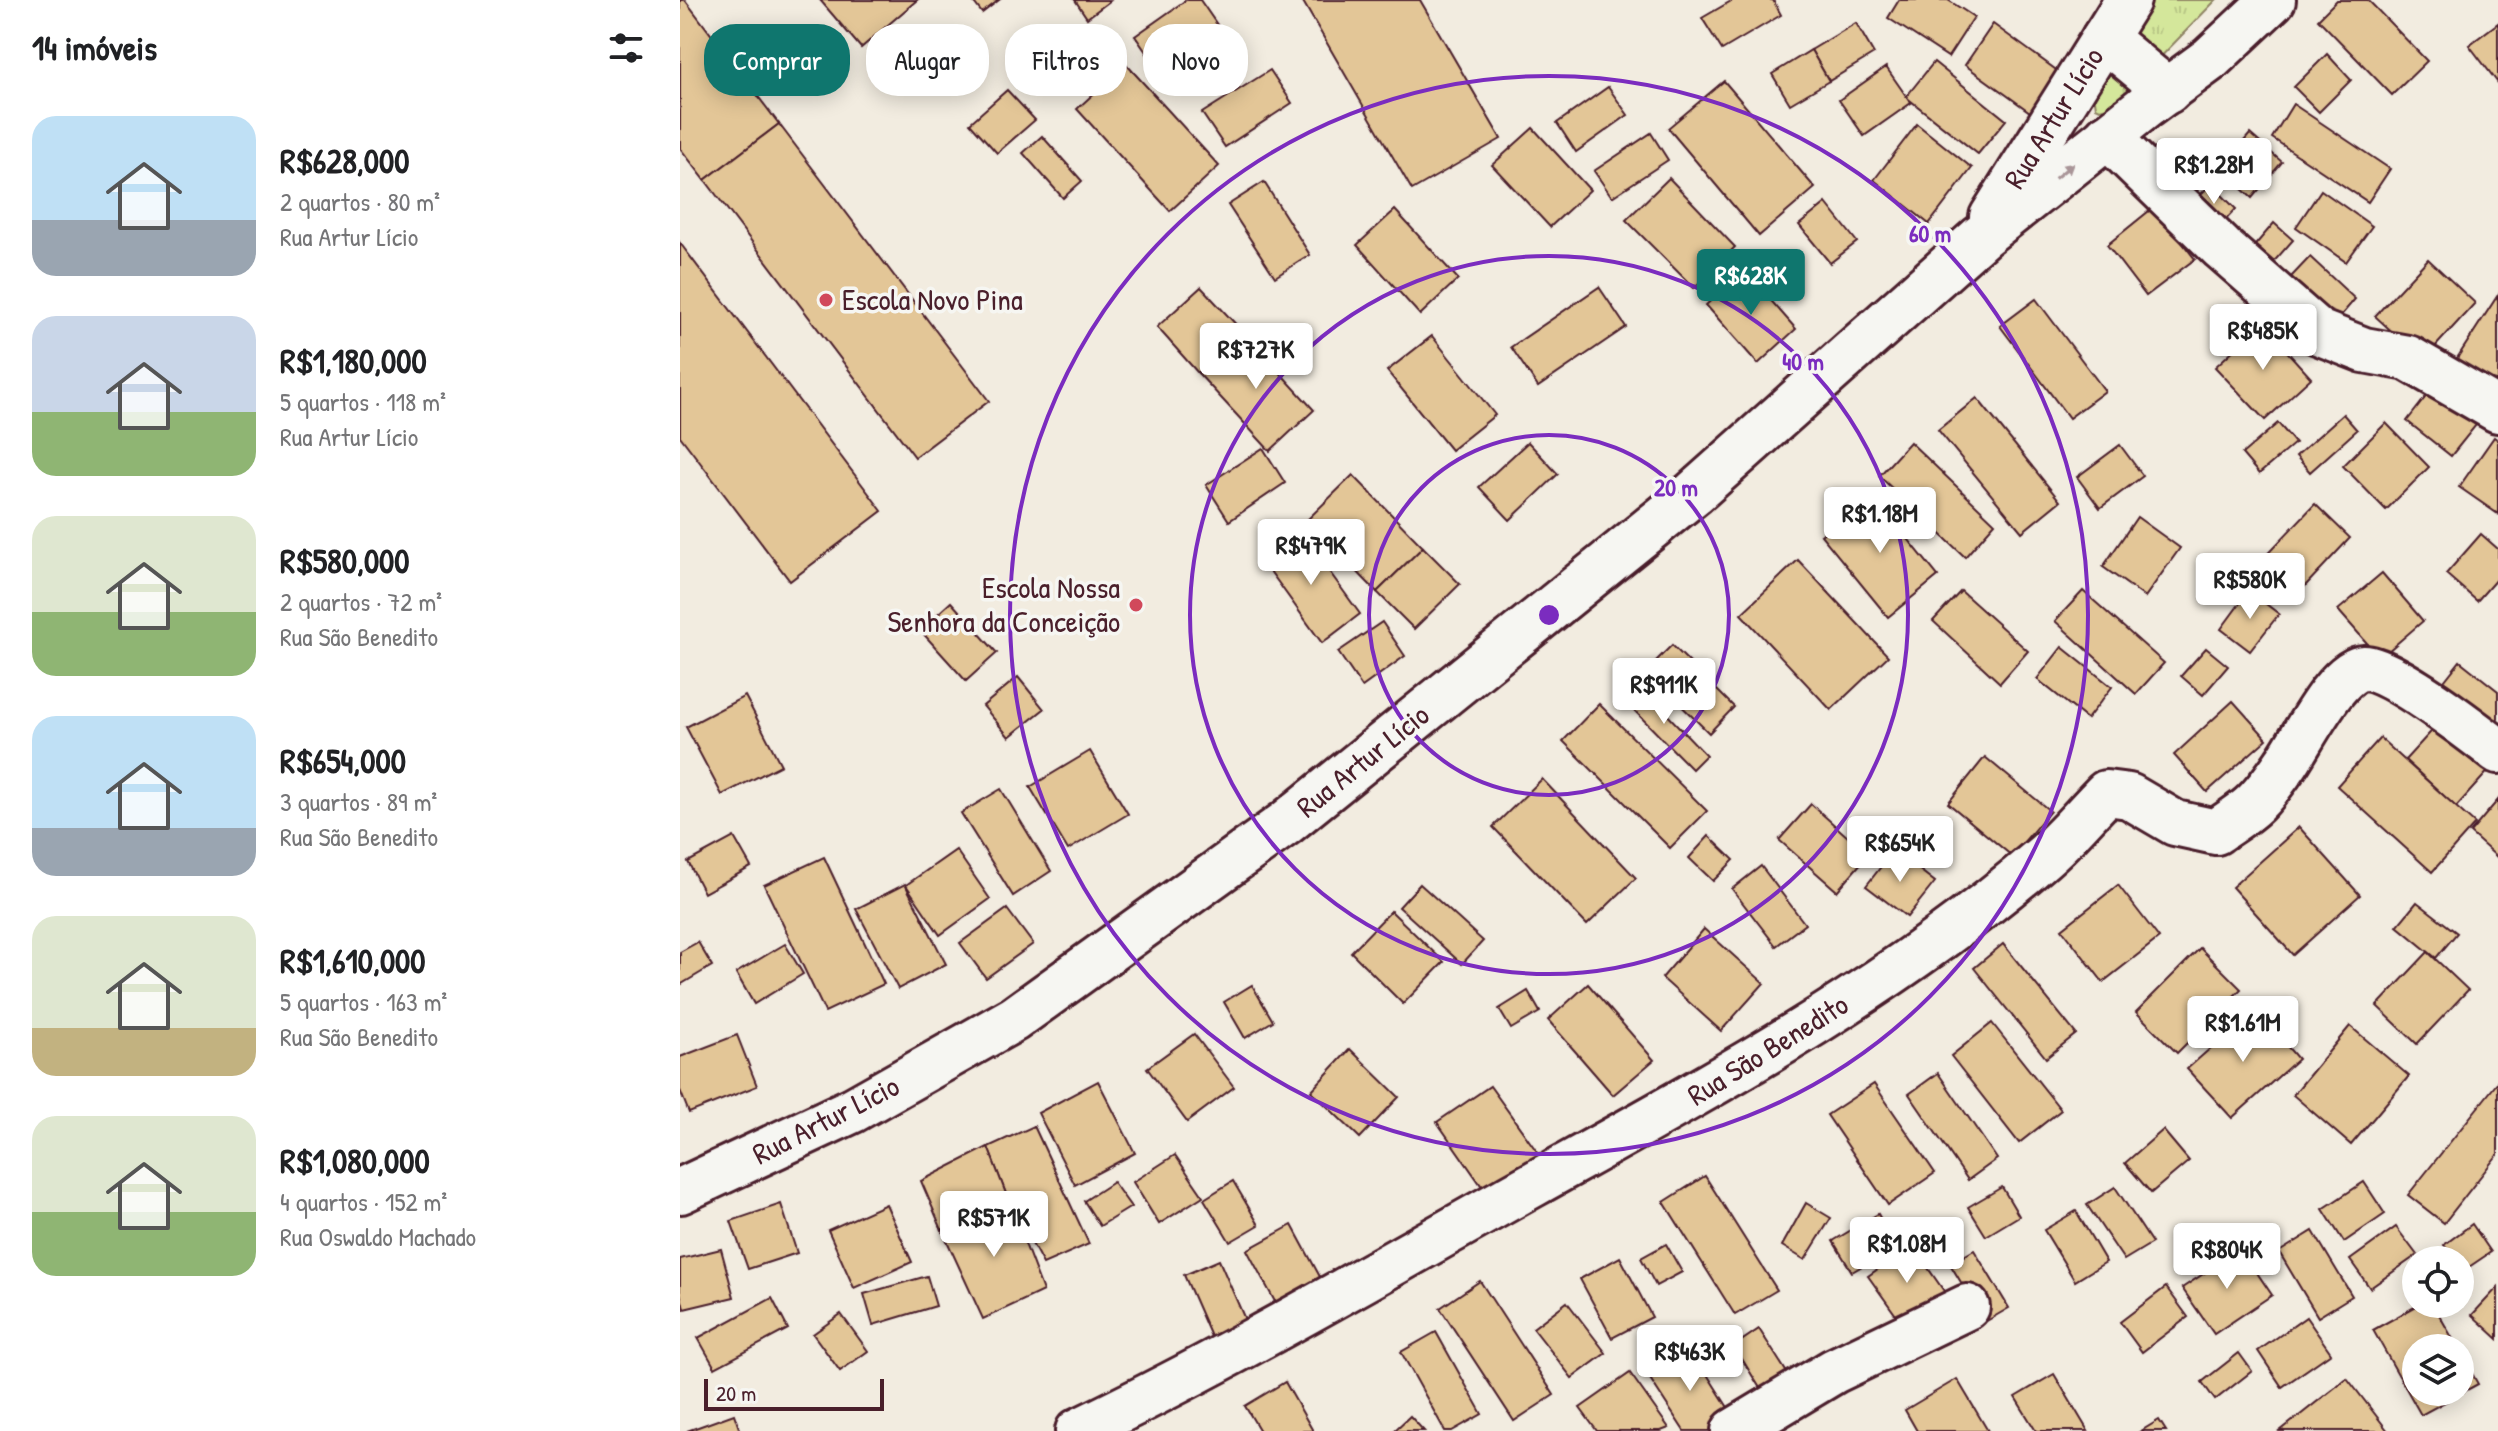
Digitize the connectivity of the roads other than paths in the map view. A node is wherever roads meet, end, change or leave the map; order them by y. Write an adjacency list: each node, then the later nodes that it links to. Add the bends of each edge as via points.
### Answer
1 (2128, 0): 3 (street, Rua Artur Lício)
2 (2273, 0): 4 (street, Rua Artur Lício)
3 (2104, 38): 4 (street); 6 (street, Rua Artur Lício)
4 (2168, 91): 5 (street, Rua Artur Lício)
5 (2107, 136): 6 (street, Rua Artur Lício, one-way to 5); 7 (street, via 2318,332 2364,350 2408,358)
6 (1981, 237): 9 (street, Rua Artur Lício, via 1694,493 1286,823 1014,1019 853,1110)
7 (2498, 410)
8 (2498, 751): 11 (street, Rua São Benedito, via 2382,673 2365,668 2351,672 2254,805 2216,832 2175,823 2129,796 2106,793 2044,857 1958,925 1711,1087 1308,1312)
9 (680, 1191)
10 (1967, 1307): 12 (street, via 1834,1371)
11 (1078, 1431)
12 (1734, 1431)

